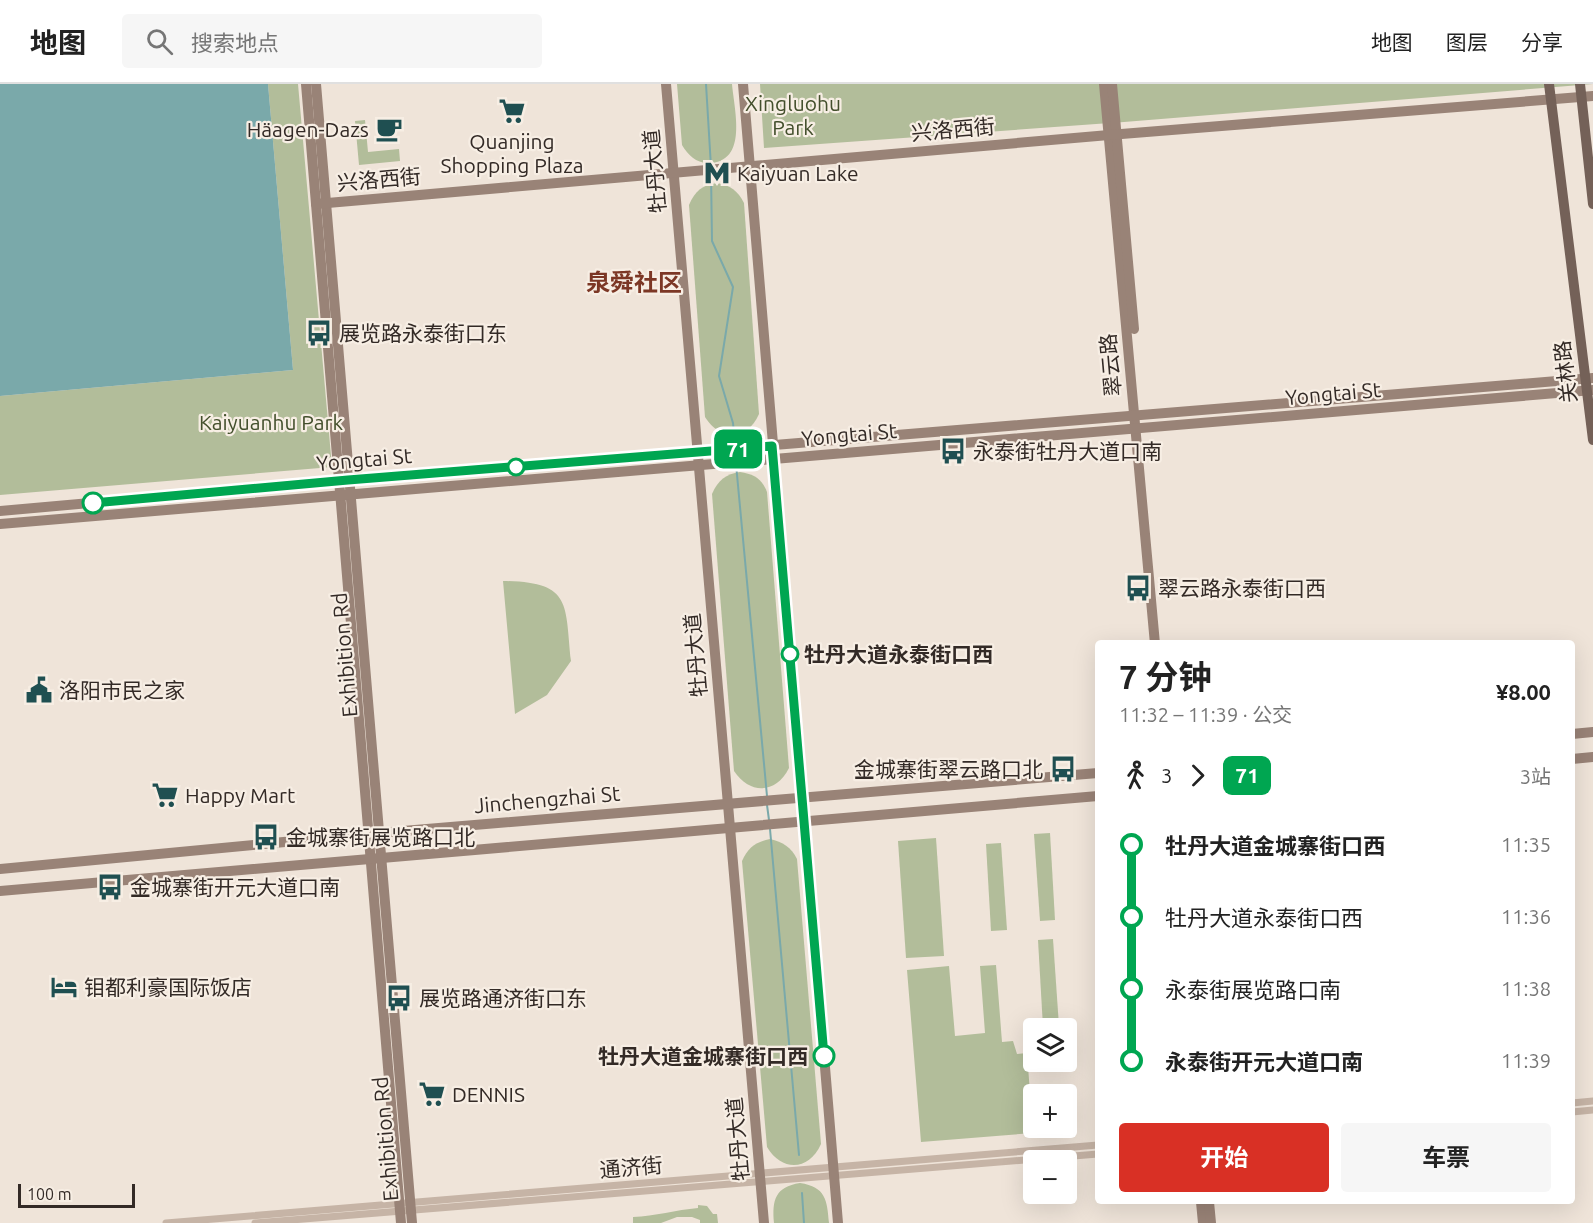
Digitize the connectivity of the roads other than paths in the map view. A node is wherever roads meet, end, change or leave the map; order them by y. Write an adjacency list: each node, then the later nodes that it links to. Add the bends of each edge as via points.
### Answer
1 (306, 84): 15 (main road, Exhibition Rd)
2 (316, 84): 15 (main road, Exhibition Rd)
3 (666, 84): 13 (main road, 牡丹大道)
4 (743, 84): 12 (main road)
5 (1104, 84): 11 (main road, 翠云路)
6 (1112, 84): 11 (main road, 翠云路)
7 (1549, 84): 10 (main road, 关林路)
8 (1580, 84): 9 (main road)
9 (1588, 100): 10 (main road, 兴洛西街); 14 (main road)
10 (1551, 103): 11 (main road, 兴洛西街); 16 (main road, 关林路)
11 (1114, 138): 12 (main road, 兴洛西街); 18 (main road, 翠云路)
12 (751, 170): 13 (main road, 兴洛西街); 21 (main road)
13 (674, 176): 15 (main road, 兴洛西街); 22 (main road, 牡丹大道)
14 (1593, 204)
15 (321, 207): 25 (main road, Exhibition Rd)
16 (1589, 378): 17 (main road, 关林路); 18 (main road, Yongtai St)
17 (1590, 391): 19 (main road, Yongtai St); 20 (main road, 关林路)
18 (1138, 416): 19 (main road, 翠云路); 21 (main road, Yongtai St)
19 (1139, 429): 23 (main road, Yongtai St); 29 (main road, 翠云路); 30 (main road, 翠云路)
20 (1593, 440)
21 (772, 446): 22 (main road, Yongtai St); 23 (main road)
22 (697, 452): 24 (main road, 牡丹大道); 25 (main road, Yongtai St)
23 (773, 460): 24 (main road, Yongtai St); 37 (main road)
24 (698, 466): 26 (main road, Yongtai St); 38 (main road, 牡丹大道)
25 (343, 480): 26 (main road, Exhibition Rd); 27 (main road, Yongtai St)
26 (344, 494): 28 (main road, Yongtai St); 41 (main road, Exhibition Rd)
27 (0, 510)
28 (0, 524)
29 (1155, 640)
30 (1161, 640)
31 (1593, 732): 32 (main road)
32 (1575, 734)
33 (1593, 757): 34 (main road)
34 (1575, 759)
35 (1095, 773): 37 (main road, Jinchengzhai St)
36 (1095, 796): 39 (main road)
37 (802, 798): 38 (main road, Jinchengzhai St); 39 (main road)
38 (728, 804): 40 (main road, 牡丹大道); 41 (main road, Jinchengzhai St)
39 (804, 823): 40 (main road); 51 (main road)
40 (730, 829): 42 (main road); 52 (main road, 牡丹大道)
41 (374, 833): 42 (main road, Exhibition Rd); 43 (main road, Jinchengzhai St)
42 (376, 858): 44 (main road); 55 (main road, Exhibition Rd)
43 (0, 868)
44 (0, 891)
45 (1593, 1101): 46 (street)
46 (1575, 1103)
47 (1593, 1110): 48 (street)
48 (1575, 1112)
49 (1095, 1145): 51 (street, 通济街)
50 (1095, 1154): 51 (street, 通济街)
51 (834, 1172): 52 (street, 通济街); 59 (main road)
52 (760, 1177): 55 (street, 通济街); 58 (main road, 牡丹大道)
53 (1201, 1204): 60 (main road)
54 (1209, 1204): 61 (main road)
55 (406, 1213): 56 (street, 通济街); 57 (street, 通济街)
56 (166, 1223)
57 (255, 1223)
58 (764, 1223)
59 (838, 1223)
60 (1203, 1223)
61 (1210, 1223)

